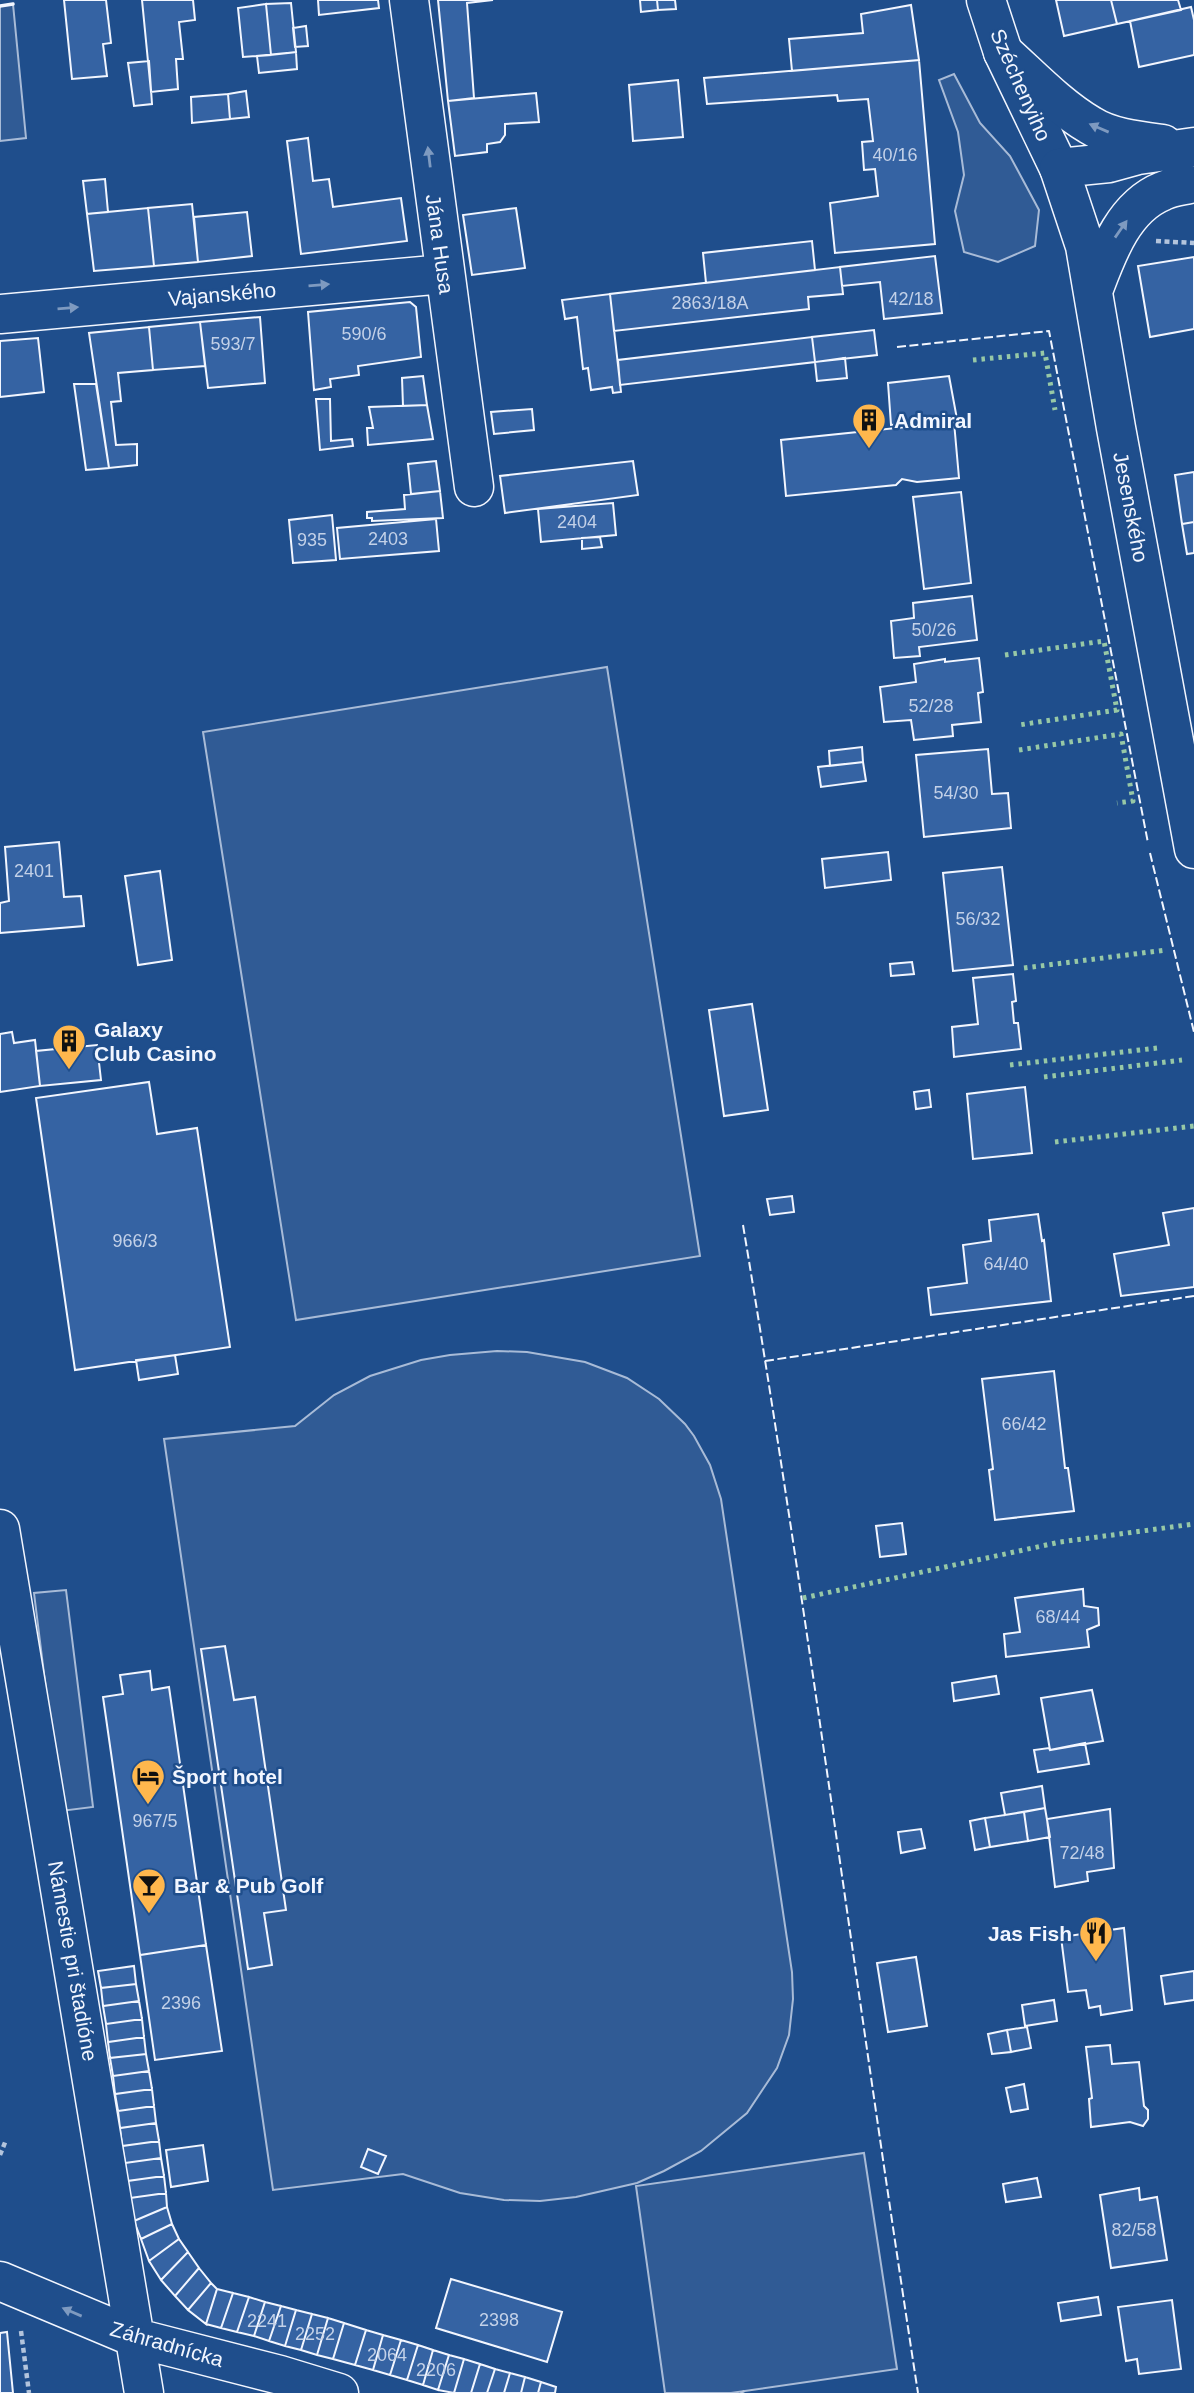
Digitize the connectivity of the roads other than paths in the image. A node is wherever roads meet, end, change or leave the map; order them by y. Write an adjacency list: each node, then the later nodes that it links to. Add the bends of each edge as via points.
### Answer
1 (409, 0): 8 (street, Jána Husa, one-way to 1)
2 (986, 0): 3 (street, Széchenyiho)
3 (1003, 52): 4 (street, one-way to 3, via 1146,142 1091,127); 6 (street, Széchenyiho)
4 (1191, 147): 5 (street)
5 (1109, 163): 6 (street); 7 (street, via 1132,177)
6 (1059, 168): 9 (street, Jesenského, via 1085,246)
7 (1192, 184): 9 (street, one-way to 7, via 1112,243 1127,220 1162,191)
8 (444, 274): 10 (street, Vajanského, one-way to 8); 11 (street, Jána Husa)
9 (1093, 291): 12 (street, Jesenského)
10 (0, 314)
11 (474, 487)
12 (1194, 849)
13 (0, 1529): 15 (street, Námestie pri štadióne)
14 (8, 2285): 15 (street, Záhradnícka, one-way to 14)
15 (136, 2338): 16 (street, Námestie pri štadióne); 17 (street, Záhradnícka)
16 (144, 2393)
17 (340, 2393)

